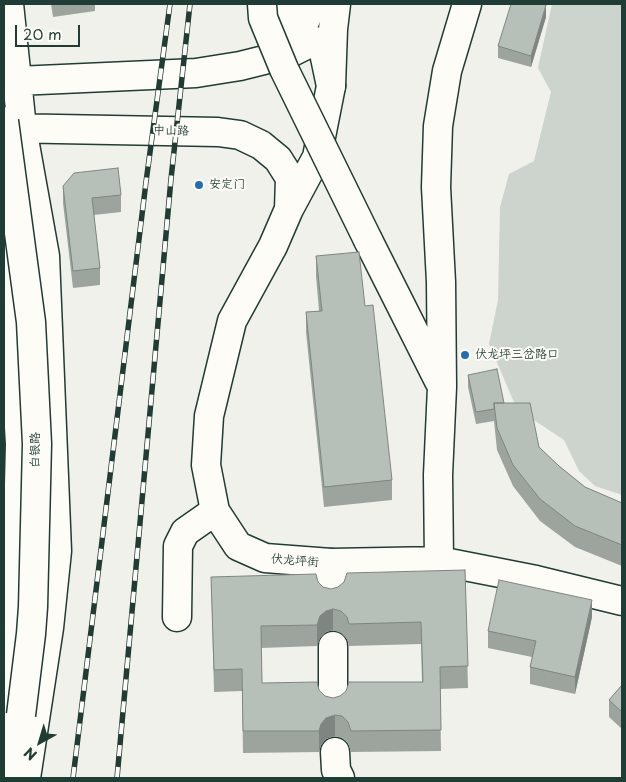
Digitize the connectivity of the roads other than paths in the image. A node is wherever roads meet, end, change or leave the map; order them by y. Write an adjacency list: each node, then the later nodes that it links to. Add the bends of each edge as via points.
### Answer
1 (9, 4): 8 (main road)
2 (262, 4): 13 (main road, bridge, via 263,18 284,69)
3 (285, 4): 7 (main road, via 283,21)
4 (309, 4): 7 (main road, via 306,19)
5 (336, 4): 9 (main road)
6 (467, 4): 13 (main road, via 447,71 438,126 436,187)
7 (288, 54): 8 (main road, via 196,73); 9 (main road, via 314,41 323,48)
8 (11, 81): 10 (main road)
9 (331, 86): 11 (main road, 伏龙坪街, via 317,157)
10 (10, 126): 11 (main road, 中山路, via 240,135 260,144 278,159 290,178); 22 (main road, 白银路, bridge, via 31,322 37,444 34,607 31,634); 24 (main road, via 45,256 57,551)
11 (289, 209): 14 (main road, 伏龙坪街, via 273,246 232,321 209,416 206,465)
12 (4, 254): 22 (main road, 白银路, via 14,323 20,444)
13 (442, 387): 15 (main road)
14 (215, 511): 16 (main road, 伏龙坪街, via 238,546 265,558); 19 (main road, via 185,532 178,546)
15 (439, 561): 16 (main road, 伏龙坪街); 18 (main road, 伏龙坪街)
16 (331, 563): 17 (main road)
17 (331, 595)
18 (622, 601)
19 (178, 617)
20 (333, 646): 21 (main road)
21 (333, 704)
22 (10, 713): 23 (main road, 白银路)
23 (6, 778)
24 (26, 778)

